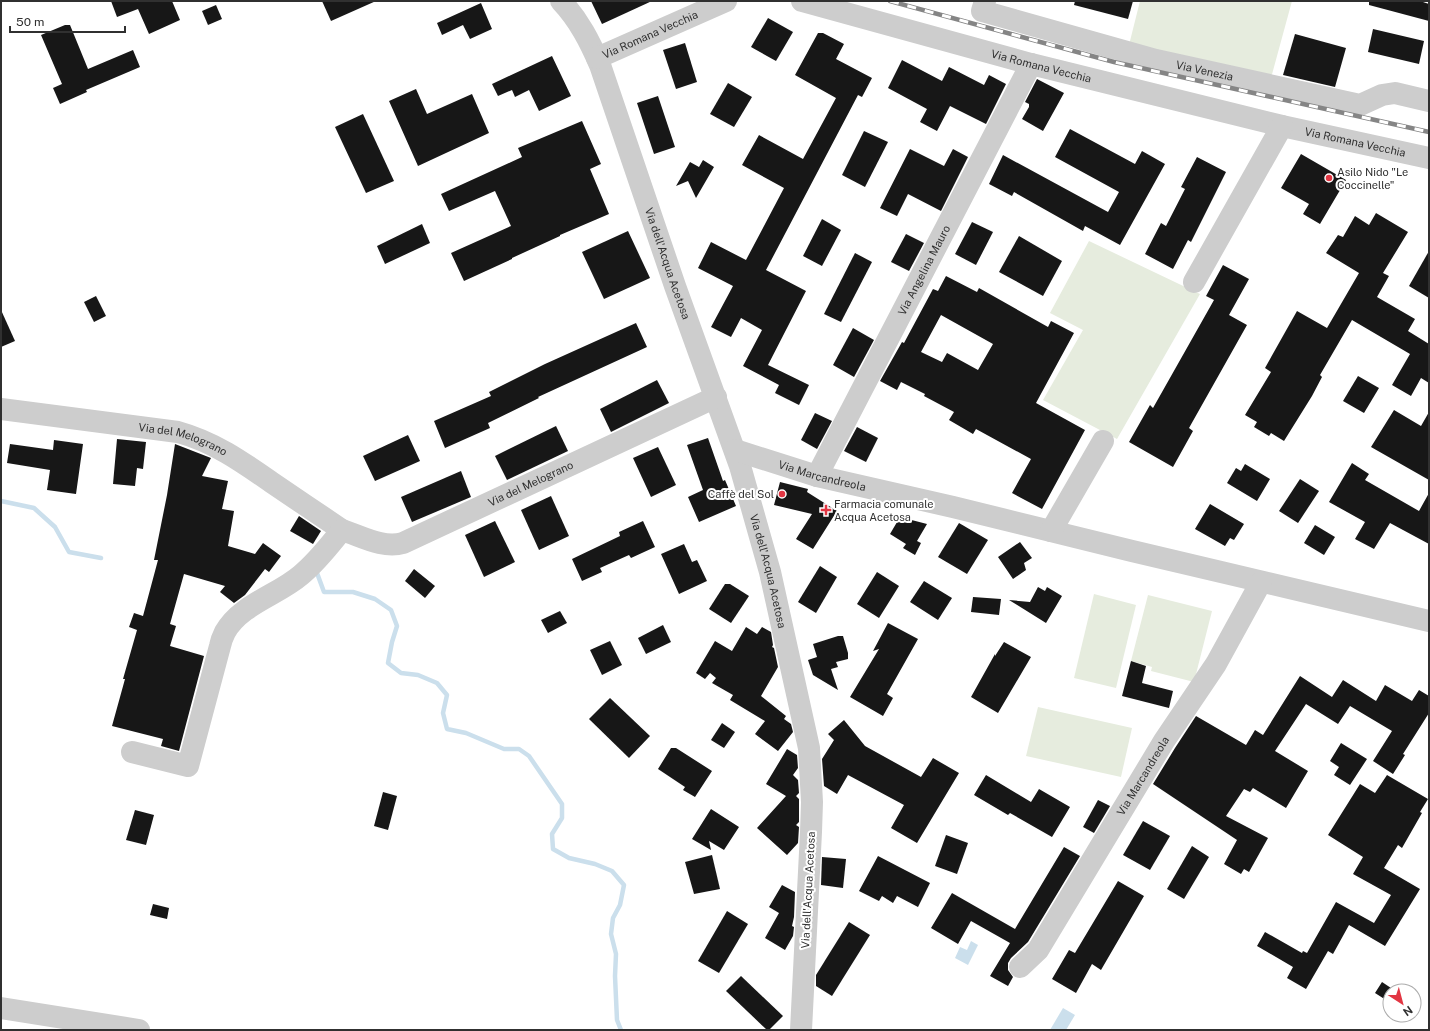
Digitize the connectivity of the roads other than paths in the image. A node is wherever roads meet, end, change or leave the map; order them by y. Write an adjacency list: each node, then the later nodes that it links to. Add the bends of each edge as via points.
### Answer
1 (561, 1): 5 (street, Via dell'Acqua Acetosa, via 586,35)
2 (726, 1): 5 (street, Via Romana Vecchia)
3 (802, 1): 6 (street, Via Romana Vecchia)
4 (984, 6): 7 (street, Via Venezia, via 1156,60 1360,105 1382,95 1395,93)
5 (597, 58): 11 (street, Via dell'Acqua Acetosa)
6 (1031, 64): 8 (street, Via Romana Vecchia); 15 (street, Via Angelina Mauro)
7 (1429, 101)
8 (1282, 126): 9 (street, Via Romana Vecchia); 10 (street)
9 (1429, 158)
10 (1194, 282)
11 (716, 397): 14 (street, Via dell'Acqua Acetosa); 16 (street, Via del Melograno, via 403,543 384,544)
12 (1, 409): 16 (street, Via del Melograno, via 194,436 232,455)
13 (1103, 441): 17 (street)
14 (735, 450): 15 (street, Via Marcandreola); 24 (street, Via dell'Acqua Acetosa, via 770,572 809,748 812,802)
15 (817, 476): 17 (street, Via Marcandreola)
16 (342, 530): 20 (street, via 301,576 245,610 225,632 188,766)
17 (1052, 531): 18 (street, Via Marcandreola)
18 (1261, 582): 19 (street, Via Marcandreola); 21 (street, Via Marcandreola, via 1216,664 1164,741 1038,950)
19 (1429, 621)
20 (132, 752)
21 (1020, 967)
22 (1, 1008): 23 (street)
23 (139, 1030)
24 (801, 1030)

